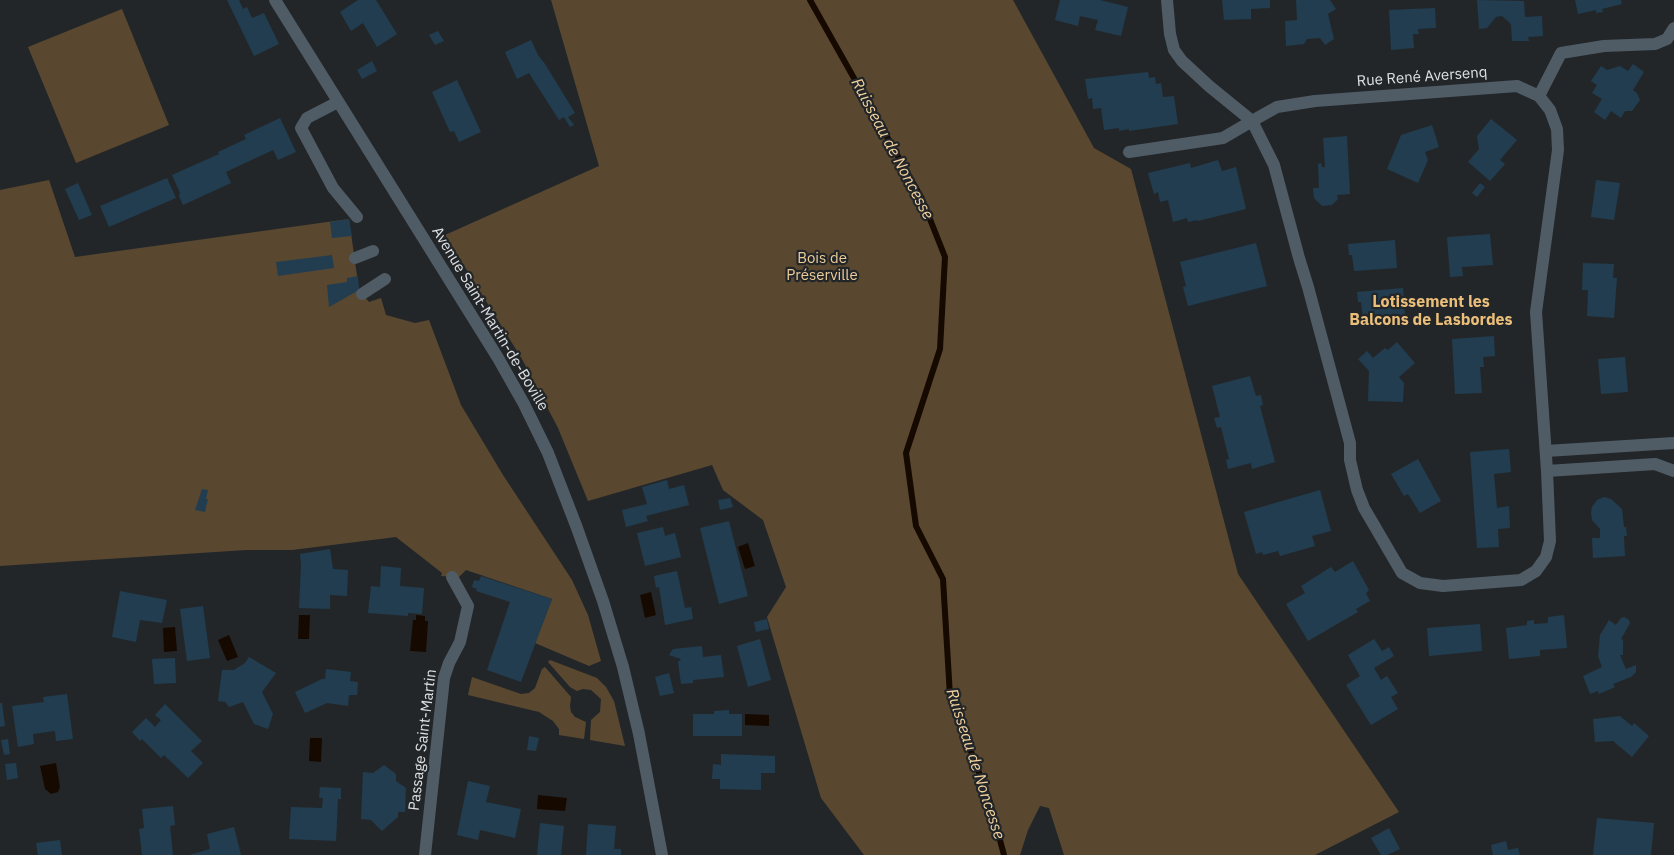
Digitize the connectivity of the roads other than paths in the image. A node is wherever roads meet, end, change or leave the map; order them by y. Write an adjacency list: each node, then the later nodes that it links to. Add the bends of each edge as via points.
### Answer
1 (275, 0): 5 (street, Avenue Saint-Martin-de-Boville)
2 (1168, 0): 6 (street, via 1174,50 1209,86)
3 (1674, 28): 4 (street, via 1666,40 1655,44 1604,46 1561,53)
4 (1538, 96): 6 (street, Rue René Aversenq, via 1517,86 1314,101 1277,106); 14 (street, Rue René Aversenq, via 1550,110 1557,129 1558,150 1536,312)
5 (338, 102): 8 (street, via 307,118 301,128 333,188); 19 (street, Avenue Saint-Martin-de-Boville, via 498,358 548,453 603,601 623,668)
6 (1252, 120): 7 (street, via 1223,138); 15 (street, Rue René Aversenq, via 1274,166 1311,296 1350,443 1350,460 1357,490 1402,573 1420,583 1443,586 1521,580 1536,571 1546,557 1550,541)
7 (1129, 152)
8 (357, 217)
9 (373, 252): 10 (street)
10 (355, 258)
11 (385, 279): 12 (street)
12 (362, 294)
13 (1674, 443): 14 (street)
14 (1546, 451): 15 (street, Rue René Aversenq)
15 (1547, 470): 16 (street, via 1655,464)
16 (1674, 471)
17 (452, 577): 18 (street, Passage Saint-Martin, via 468,606 460,642 444,678)
18 (426, 855)
19 (662, 855)

